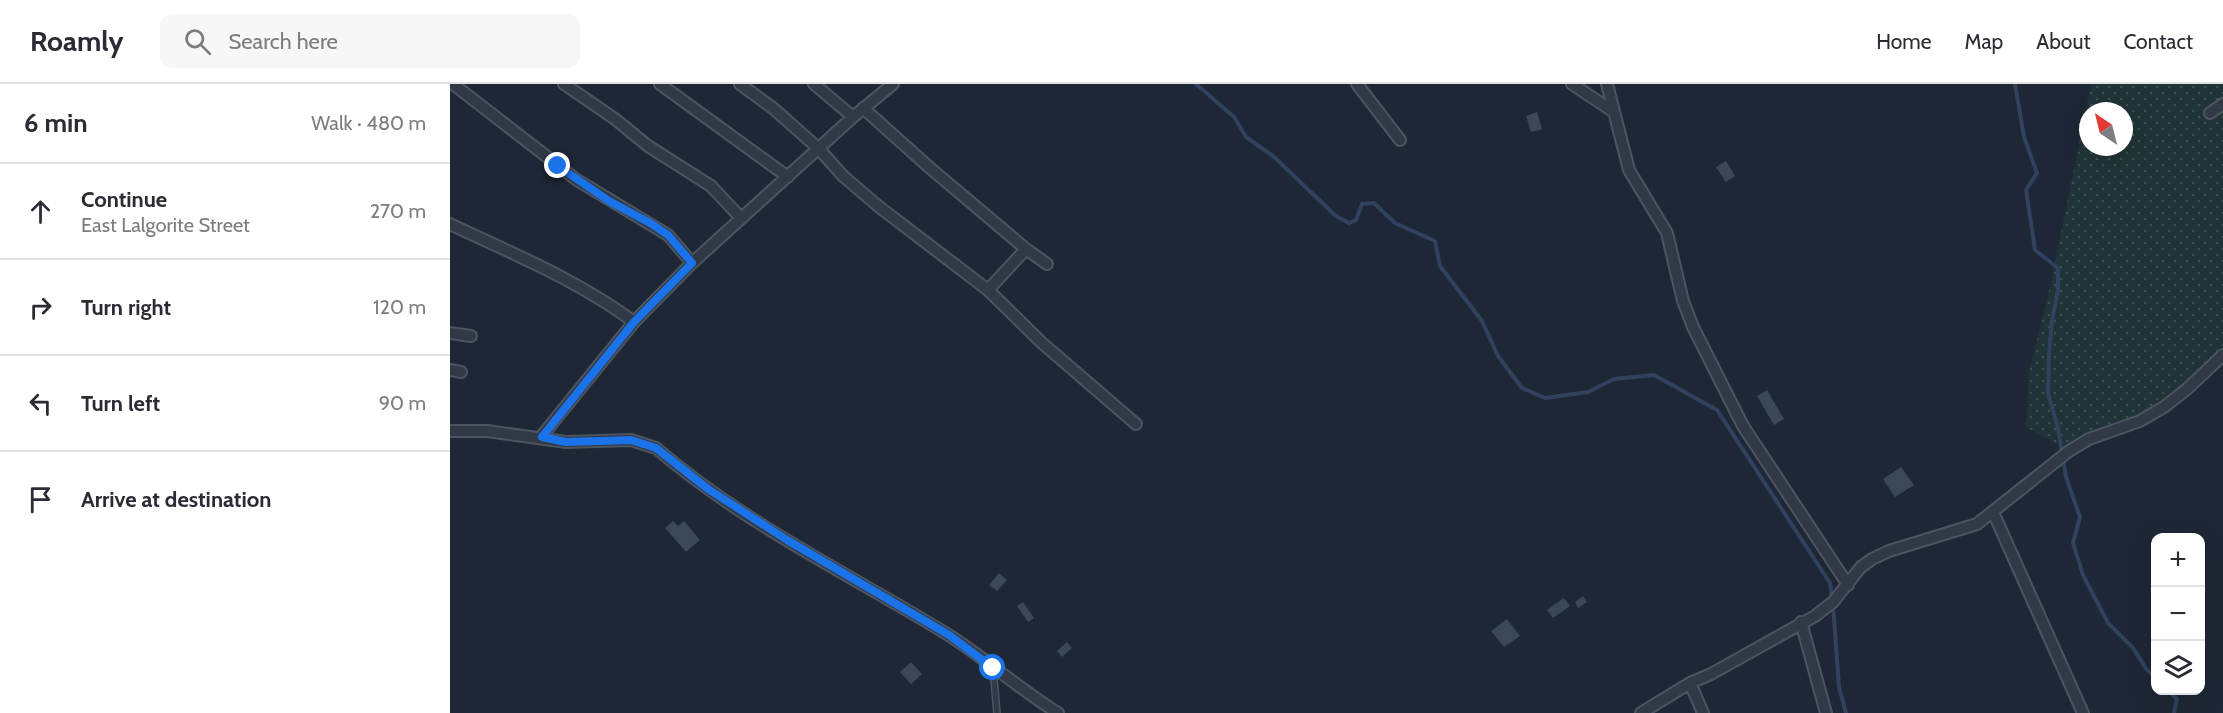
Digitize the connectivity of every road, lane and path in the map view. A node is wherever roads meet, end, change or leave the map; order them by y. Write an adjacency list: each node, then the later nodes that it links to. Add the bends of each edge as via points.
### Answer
1 (453, 84): 21 (street, via 577,180 668,235)
2 (564, 84): 18 (street, via 648,146 711,186)
3 (660, 84): 17 (street)
4 (740, 84): 16 (street)
5 (814, 84): 14 (street)
6 (893, 84): 11 (street)
7 (1357, 84): 15 (street)
8 (1572, 84): 12 (street)
9 (1607, 84): 12 (street)
10 (2223, 104): 13 (street)
11 (863, 108): 14 (street); 20 (street)
12 (1614, 112): 32 (street, via 1629,170 1667,234 1693,327 1743,426)
13 (2210, 113)
14 (853, 117): 16 (street)
15 (1400, 140)
16 (819, 149): 17 (street); 23 (street, via 878,206)
17 (788, 177): 18 (street)
18 (741, 217): 21 (street)
19 (450, 224): 24 (street, via 555,273)
20 (1026, 249): 22 (street); 23 (street)
21 (692, 263): 24 (street)
22 (1047, 264)
23 (988, 290): 28 (street, via 1042,343)
24 (634, 322): 30 (street)
25 (450, 333): 26 (street)
26 (471, 336)
27 (2223, 354): 31 (street, via 2164,407 2140,421 2089,439 2047,466)
28 (1136, 424)
29 (450, 431): 30 (street)
30 (542, 437): 34 (street, via 566,442 631,440 656,448 708,489 949,635)
31 (1993, 512): 32 (street, via 1977,524 1872,559); 41 (street)
32 (1848, 585): 33 (street, via 1833,603)
33 (1801, 622): 35 (street); 40 (street)
34 (993, 668): 36 (lane); 37 (street)
35 (1690, 683): 38 (street); 39 (street)
36 (997, 713)
37 (1058, 713)
38 (1641, 713)
39 (1703, 713)
40 (1826, 713)
41 (2083, 713)

